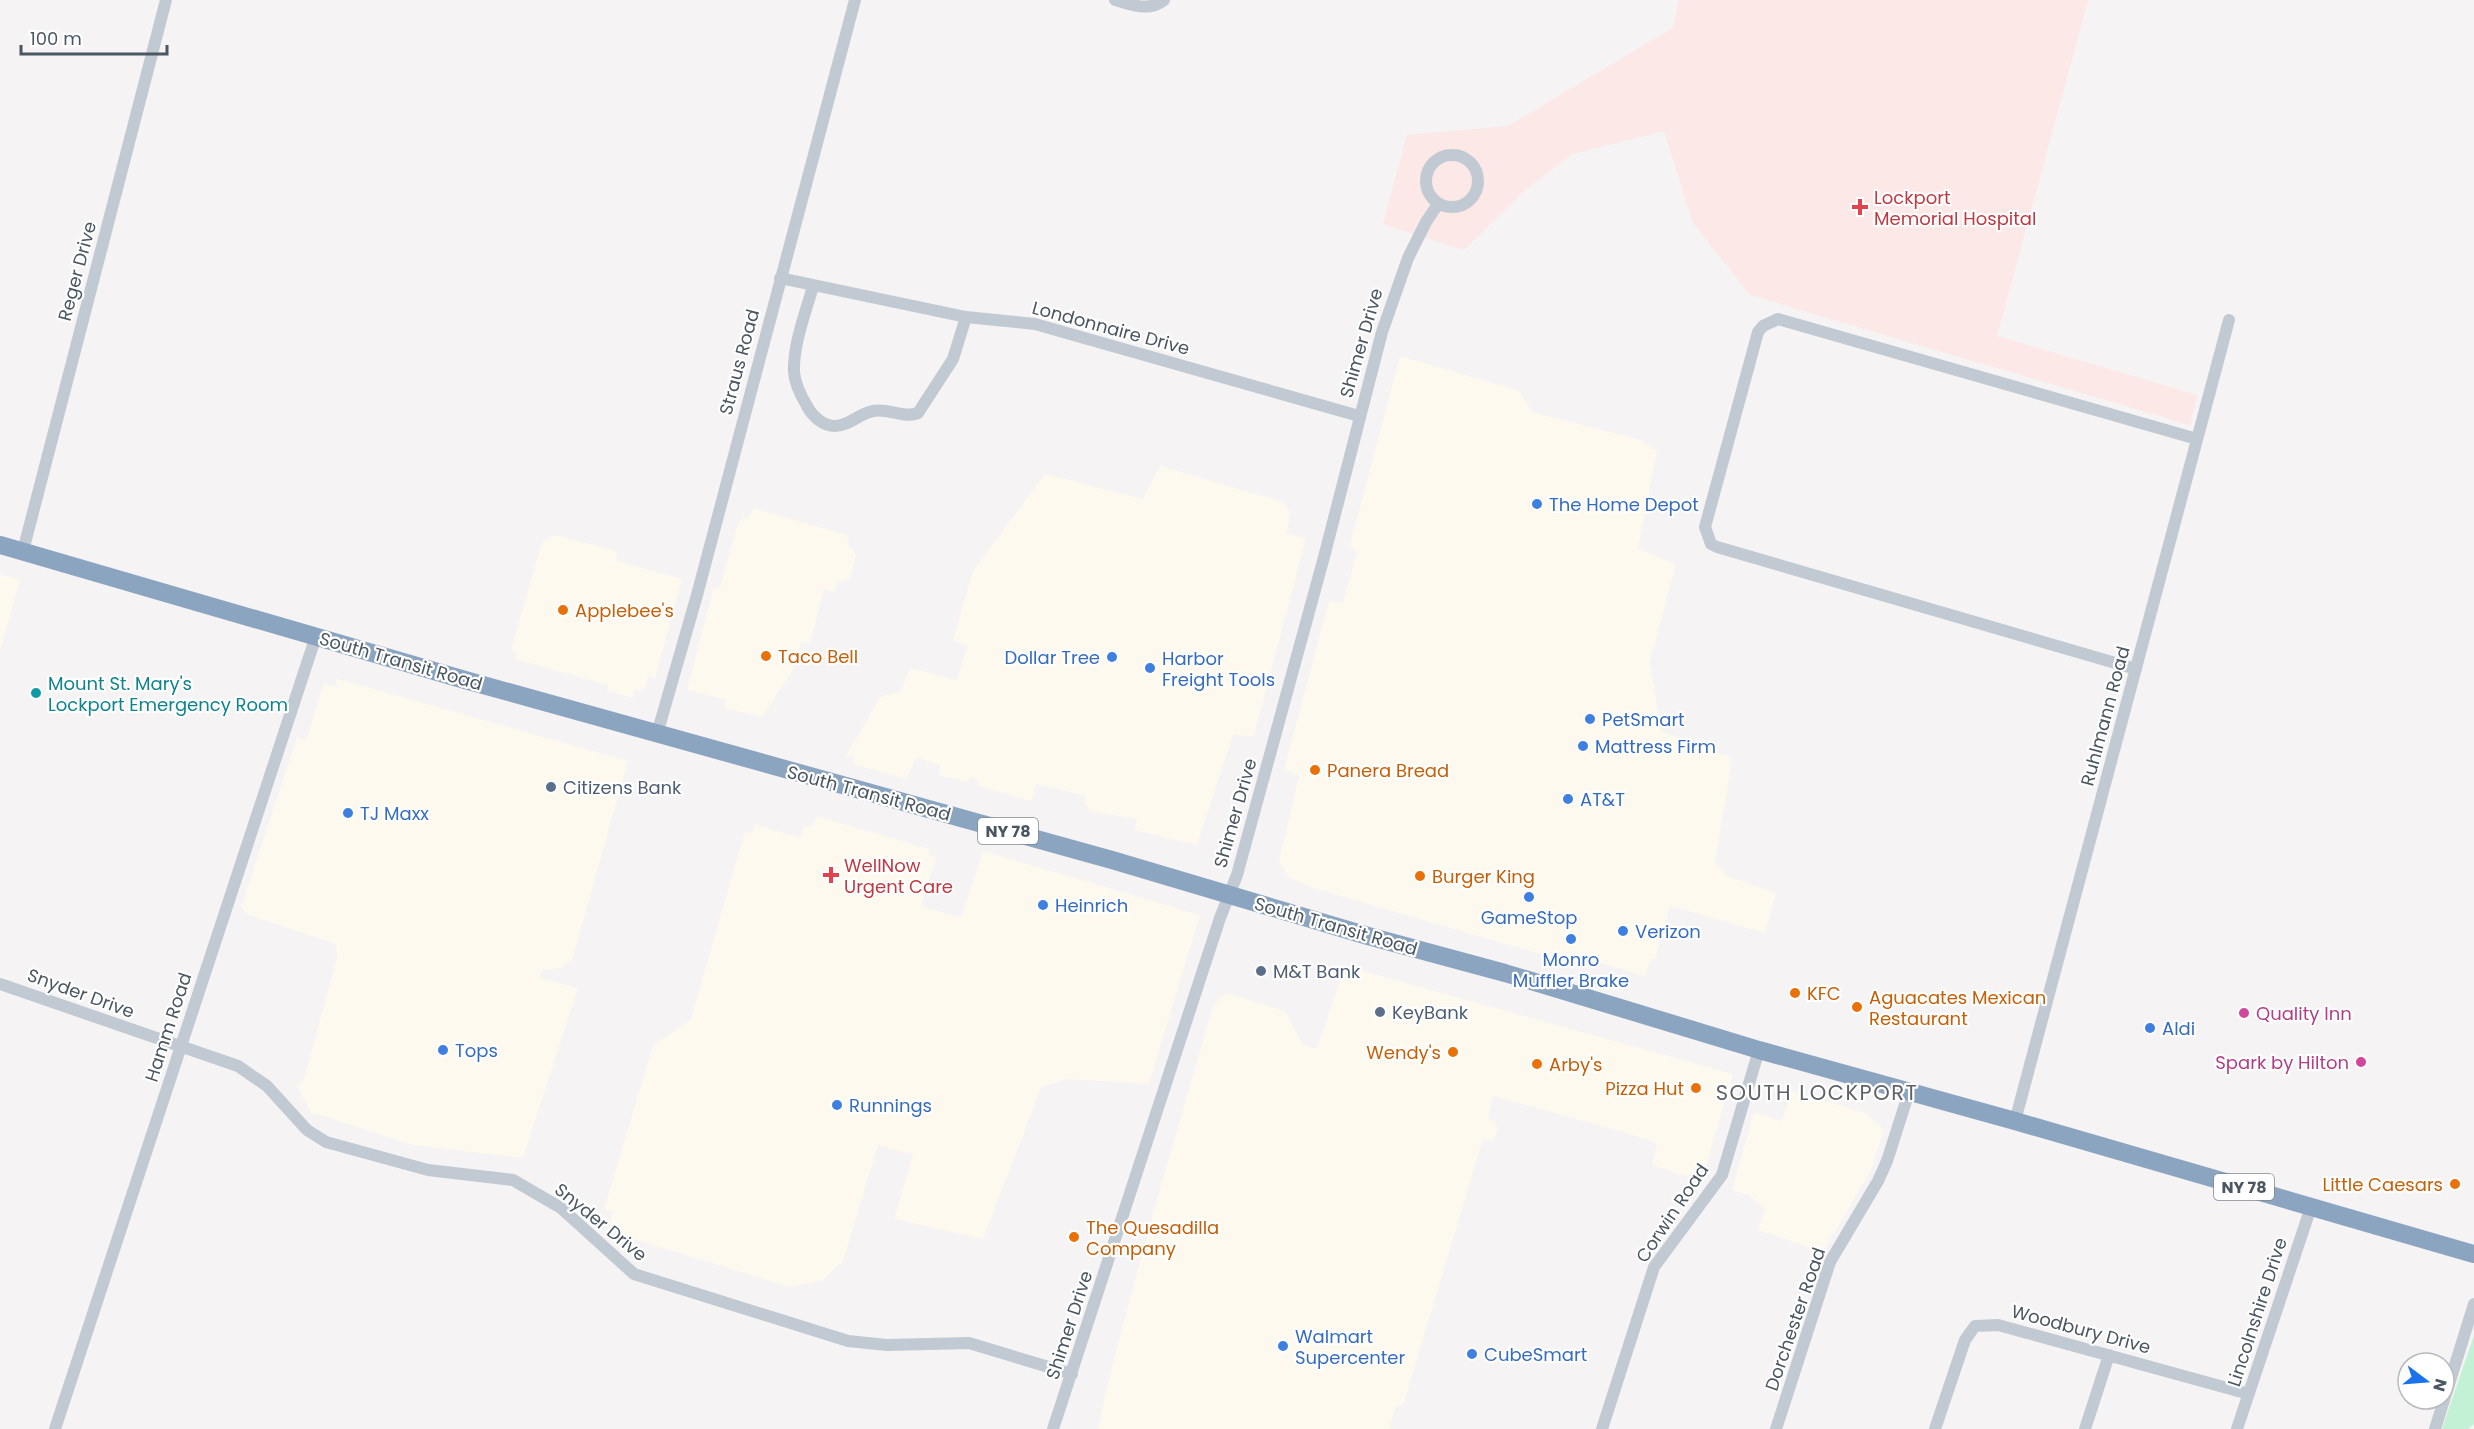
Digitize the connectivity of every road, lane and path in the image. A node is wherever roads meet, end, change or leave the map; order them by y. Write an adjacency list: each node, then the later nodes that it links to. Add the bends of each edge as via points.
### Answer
1 (166, 0): 13 (street, Reger Drive)
2 (855, 0): 6 (street, Straus Road)
3 (1115, 0): 4 (street, via 1148,8)
4 (1164, 0)
5 (1438, 204): 5 (street, via 1463,206 1475,194 1476,169 1463,157 1446,156 1431,165 1427,191); 10 (street, Shimer Drive, via 1396,288)
6 (780, 278): 7 (street, Londonnaire Drive); 16 (street, Straus Road)
7 (813, 286): 8 (street, Londonnaire Drive); 8 (street, via 794,372 811,414 833,426 842,426 876,410 918,413 953,359)
8 (966, 317): 10 (street, Londonnaire Drive, via 1035,324)
9 (2229, 320): 11 (street, Ruhlmann Road)
10 (1359, 416): 17 (street, Shimer Drive, via 1265,777)
11 (2197, 439): 15 (street, Ruhlmann Road); 15 (street, via 1778,319 1758,333 1705,527 1711,544 1717,548)
12 (0, 545): 13 (highway, South Transit Road / NY 78)
13 (23, 552): 14 (highway, South Transit Road / NY 78)
14 (316, 636): 16 (highway, South Transit Road / NY 78); 19 (street, Hamm Road)
15 (2136, 669): 22 (street, Ruhlmann Road)
16 (657, 734): 17 (highway, South Transit Road / NY 78)
17 (1228, 896): 20 (highway, South Transit Road / NY 78, via 1505,973); 27 (street, Shimer Drive)
18 (0, 984): 19 (street, Snyder Drive)
19 (180, 1047): 27 (street, Snyder Drive, via 238,1066 267,1086 307,1130 326,1142 428,1170 513,1180 561,1209 634,1274 848,1341 887,1345 969,1343); 29 (street, Hamm Road)
20 (1759, 1050): 21 (highway, South Transit Road / NY 78); 31 (street, Corwin Road, via 1722,1175 1654,1267)
21 (1909, 1092): 22 (highway, South Transit Road / NY 78); 32 (street, Dorchester Road, via 1878,1181 1830,1262)
22 (2015, 1121): 23 (highway, NY 78)
23 (2311, 1206): 24 (highway, NY 78); 28 (street, Lincolnshire Drive)
24 (2474, 1254)
25 (2474, 1304): 36 (street)
26 (2109, 1355): 28 (street, Woodbury Drive); 33 (street, Woodbury Drive, via 1998,1325 1975,1326 1965,1340); 34 (street)
27 (1072, 1374): 30 (street, Shimer Drive)
28 (2249, 1394): 35 (street, Lincolnshire Drive)
29 (55, 1429)
30 (1053, 1429)
31 (1602, 1429)
32 (1776, 1429)
33 (1935, 1429)
34 (2085, 1429)
35 (2238, 1429)
36 (2435, 1429)

